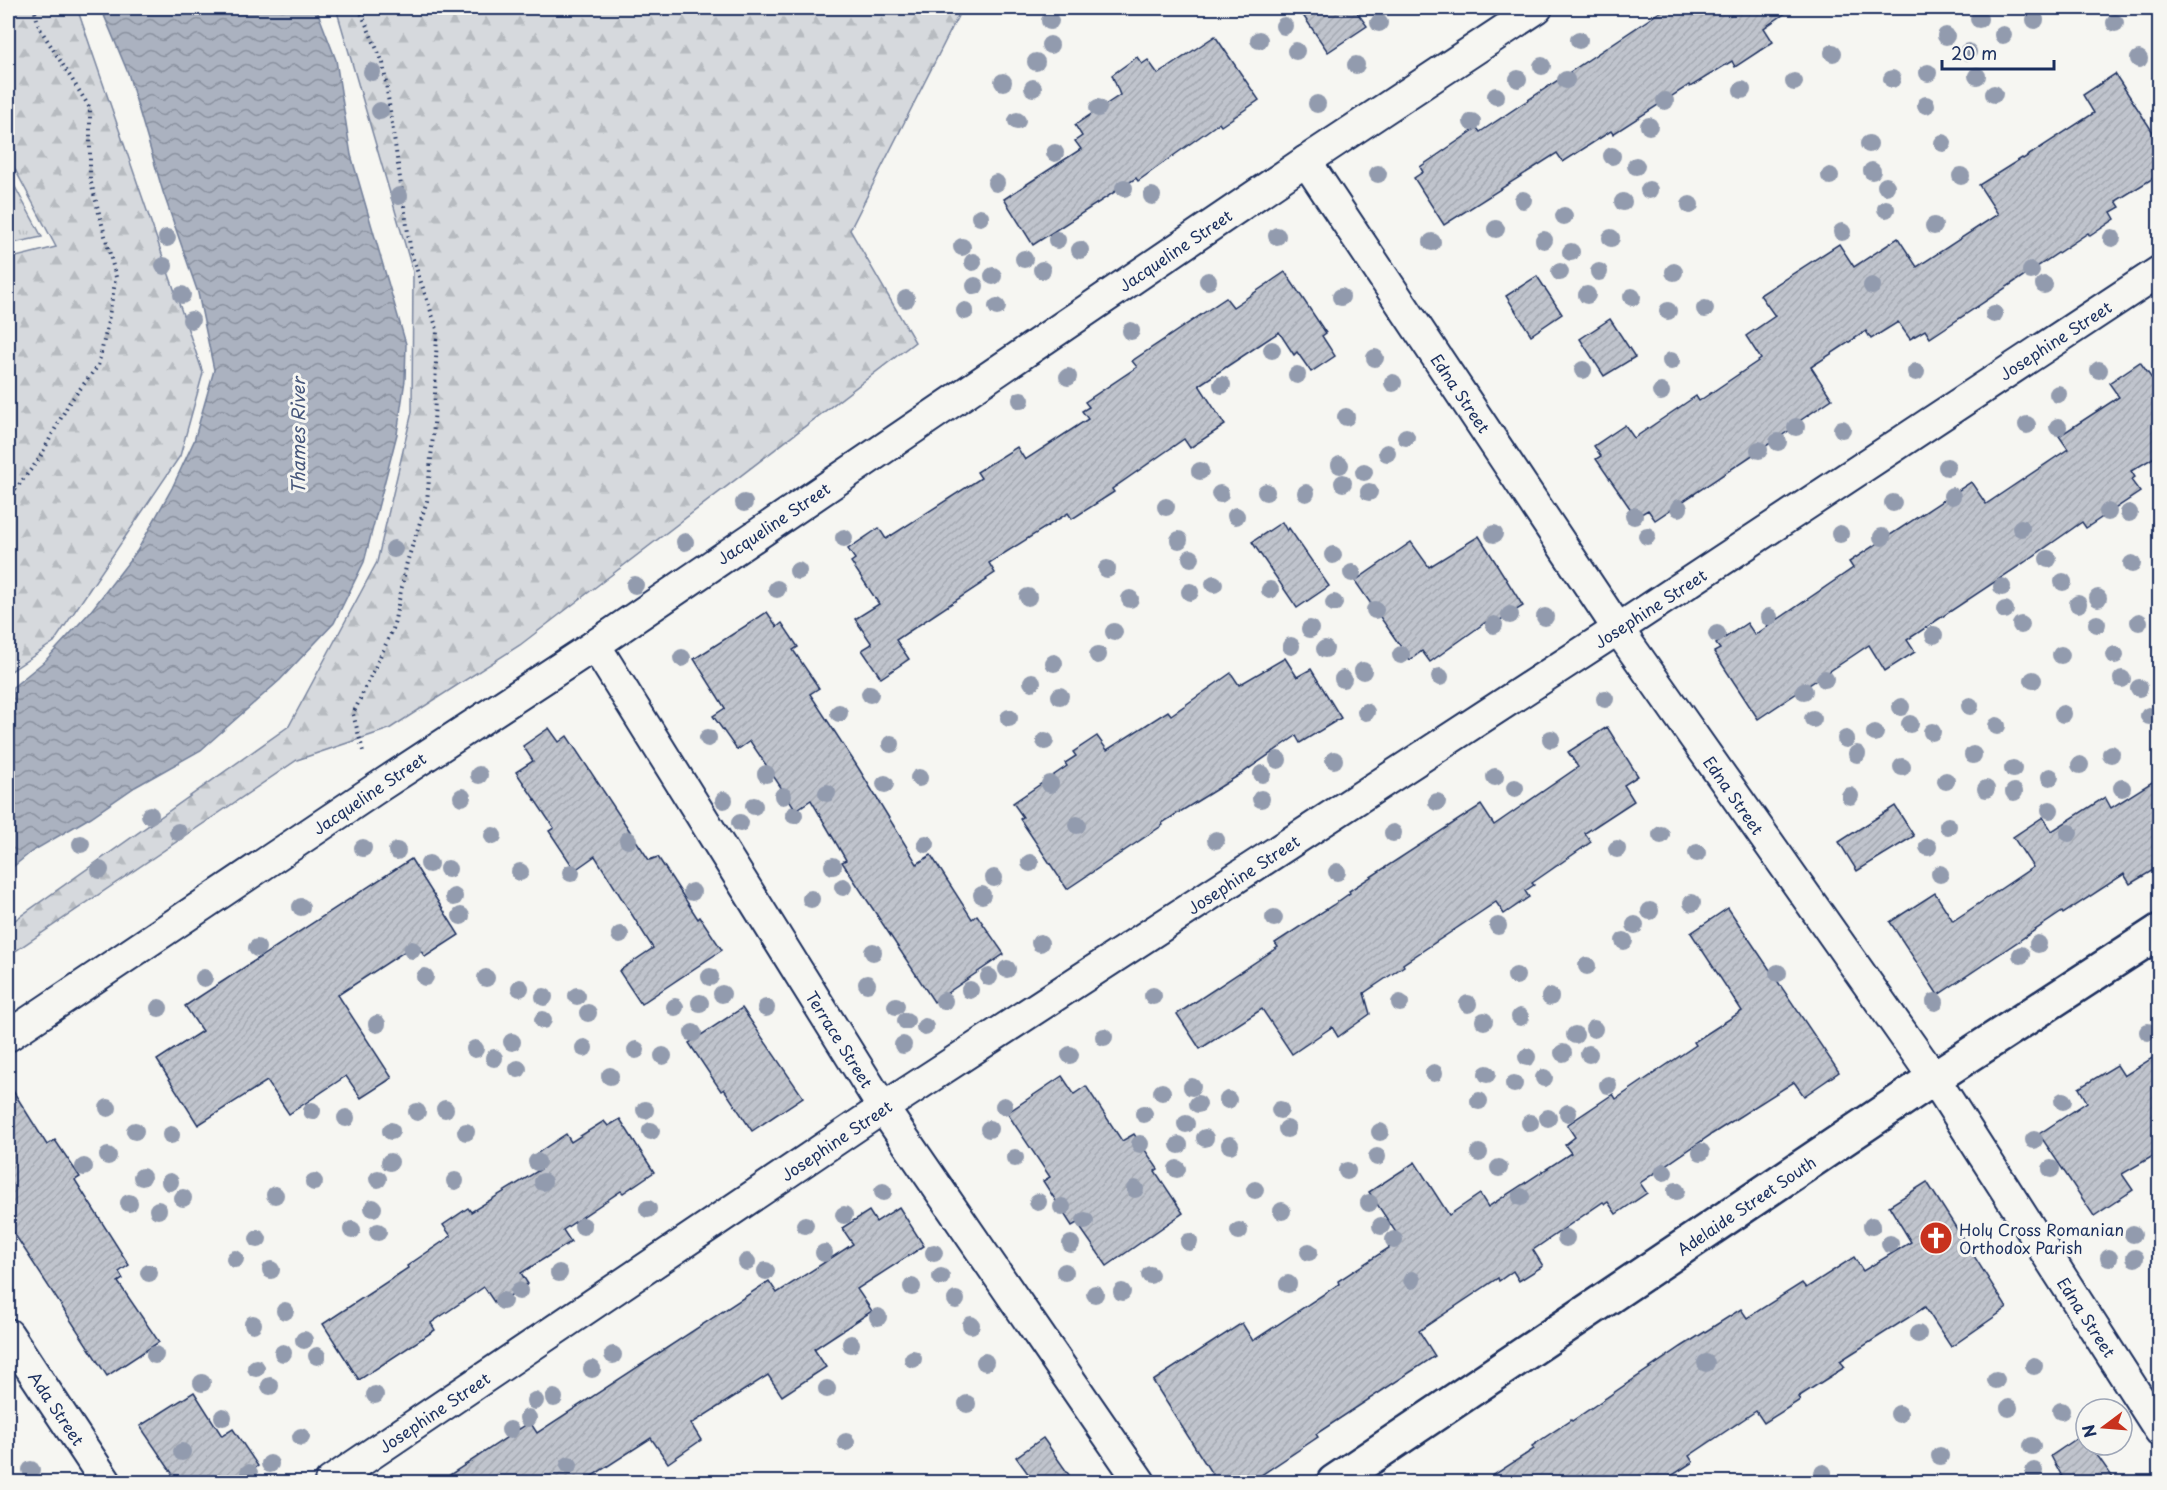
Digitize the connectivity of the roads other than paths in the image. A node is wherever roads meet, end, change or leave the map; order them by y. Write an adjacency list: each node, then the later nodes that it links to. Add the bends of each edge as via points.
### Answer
1 (1537, 8): 2 (street, Jacqueline Street)
2 (1306, 160): 4 (street, Edna Street); 5 (street, Jacqueline Street)
3 (2160, 271): 4 (street, Josephine Street)
4 (1618, 629): 8 (street, Edna Street); 9 (street, Josephine Street)
5 (595, 645): 7 (street, Jacqueline Street); 9 (street, Terrace Street)
6 (2160, 931): 8 (main road, Adelaide Street South)
7 (8, 1036)
8 (1934, 1078): 11 (street, Edna Street); 15 (main road, Adelaide Street South)
9 (883, 1108): 13 (street, Josephine Street); 14 (street, Terrace Street)
10 (8, 1334): 12 (street, Ada Street)
11 (2160, 1431)
12 (106, 1482)
13 (330, 1482)
14 (1140, 1482)
15 (1334, 1482)

